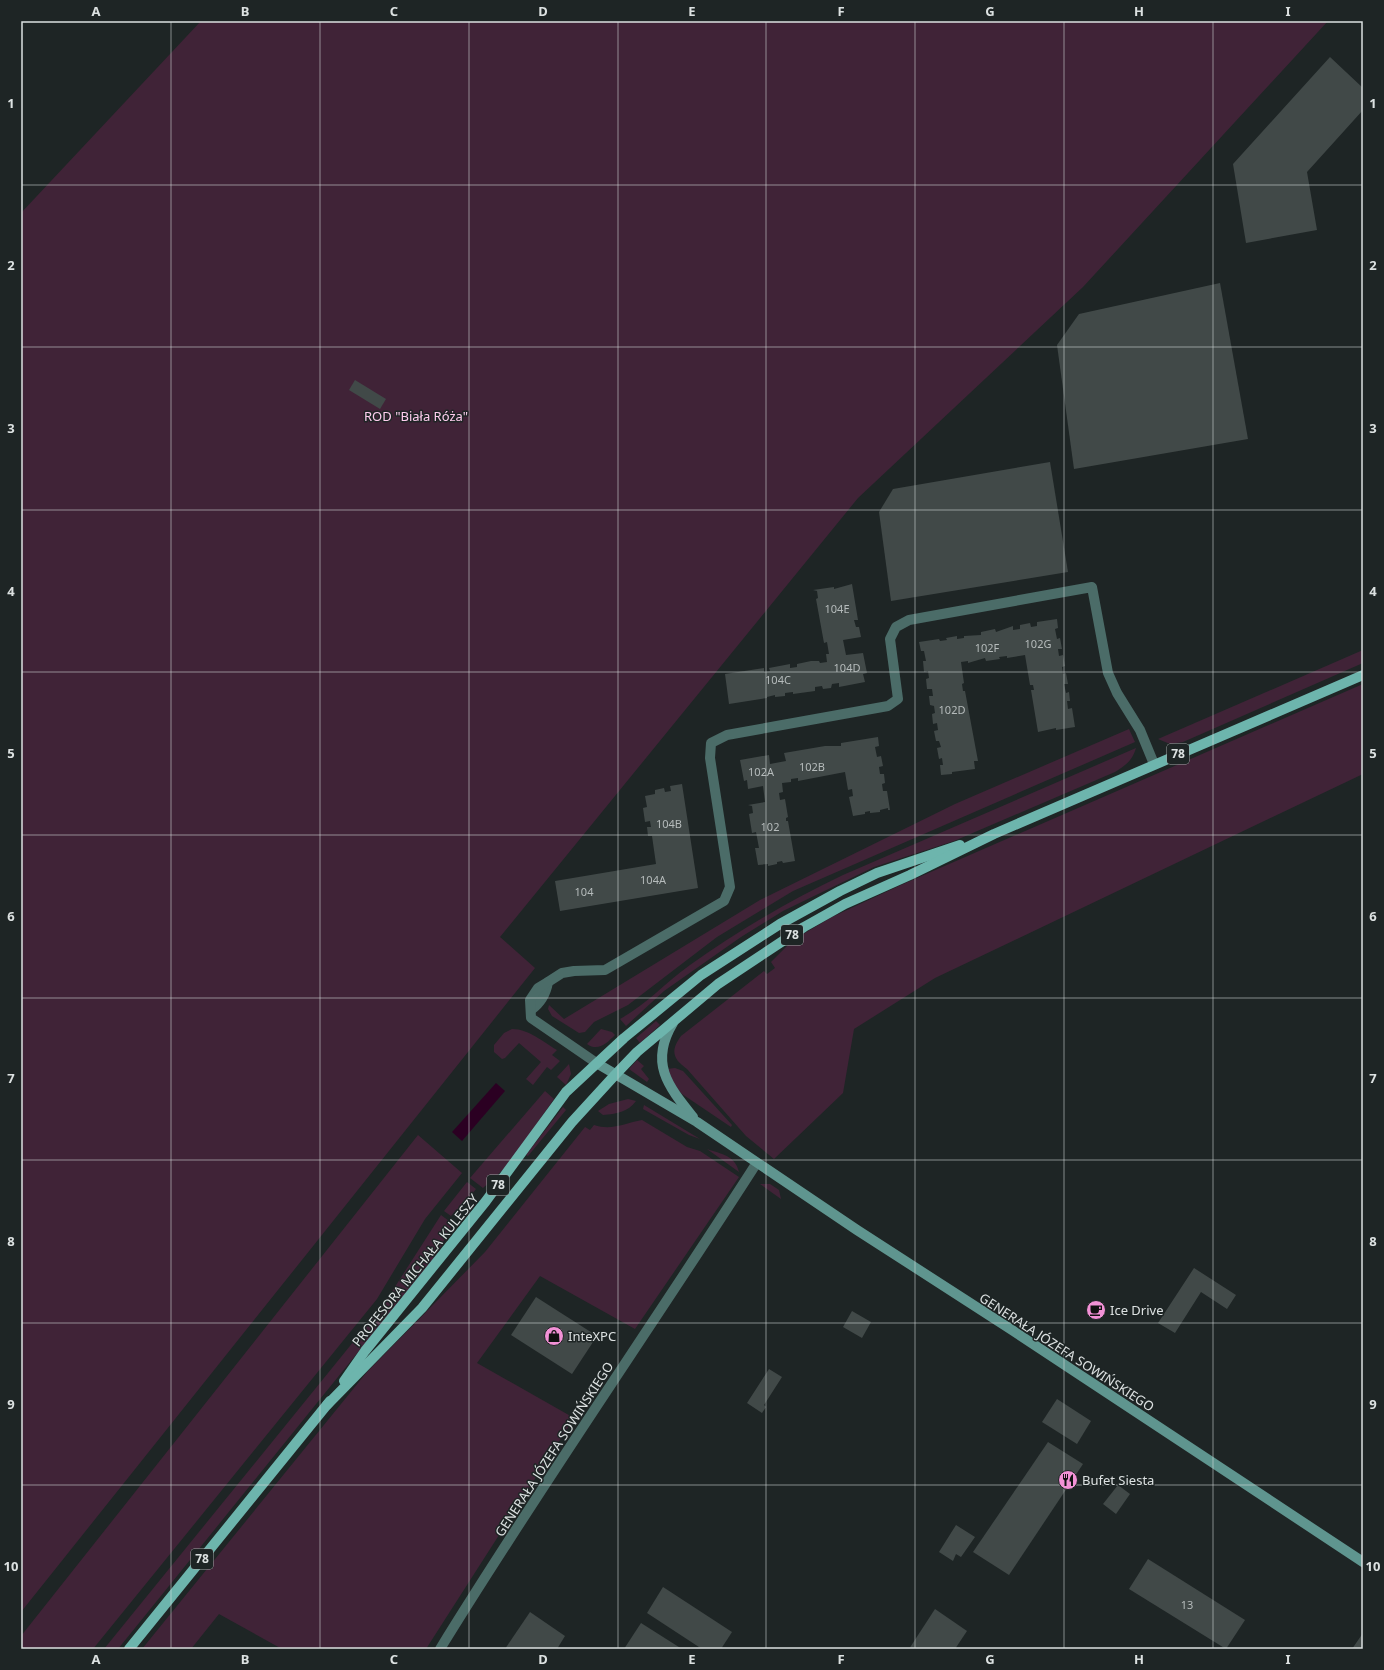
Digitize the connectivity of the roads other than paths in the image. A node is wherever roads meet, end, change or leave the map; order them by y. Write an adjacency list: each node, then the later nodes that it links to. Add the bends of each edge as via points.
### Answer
1 (1363, 675): 2 (main road, PROFESORA MICHAŁA KULESZY / 78)
2 (1154, 764): 3 (main road, PROFESORA MICHAŁA KULESZY / 78); 5 (street, via 1140,730 1117,693 1108,672 1092,587 909,620 896,627 890,639 898,699 888,706 727,735 711,743 710,758 730,887 724,901 605,970 562,973 548,982 540,1002 531,1010 531,1018)
3 (994, 834): 4 (main road, PROFESORA MICHAŁA KULESZY / 78, via 845,904 804,927 718,984); 5 (main road, PROFESORA MICHAŁA KULESZY / 78, via 877,873 780,924 701,975 649,1017)
4 (676, 1017): 6 (main road, PROFESORA MICHAŁA KULESZY / 78); 7 (street, via 663,1042 662,1066 674,1094)
5 (598, 1064): 6 (street, GENERAŁA JÓZEFA SOWIŃSKIEGO); 9 (main road, PROFESORA MICHAŁA KULESZY / 78, via 566,1092 486,1201 365,1351)
6 (615, 1075): 7 (street, GENERAŁA JÓZEFA SOWIŃSKIEGO); 9 (main road, PROFESORA MICHAŁA KULESZY / 78, via 572,1122 422,1308)
7 (697, 1122): 8 (street, GENERAŁA JÓZEFA SOWIŃSKIEGO)
8 (756, 1164): 10 (street, GENERAŁA JÓZEFA SOWIŃSKIEGO); 12 (street, GENERAŁA JÓZEFA SOWIŃSKIEGO, via 481,1582)
9 (327, 1405): 11 (main road, PROFESORA MICHAŁA KULESZY / 78)
10 (1363, 1562)
11 (129, 1649)
12 (440, 1649)

